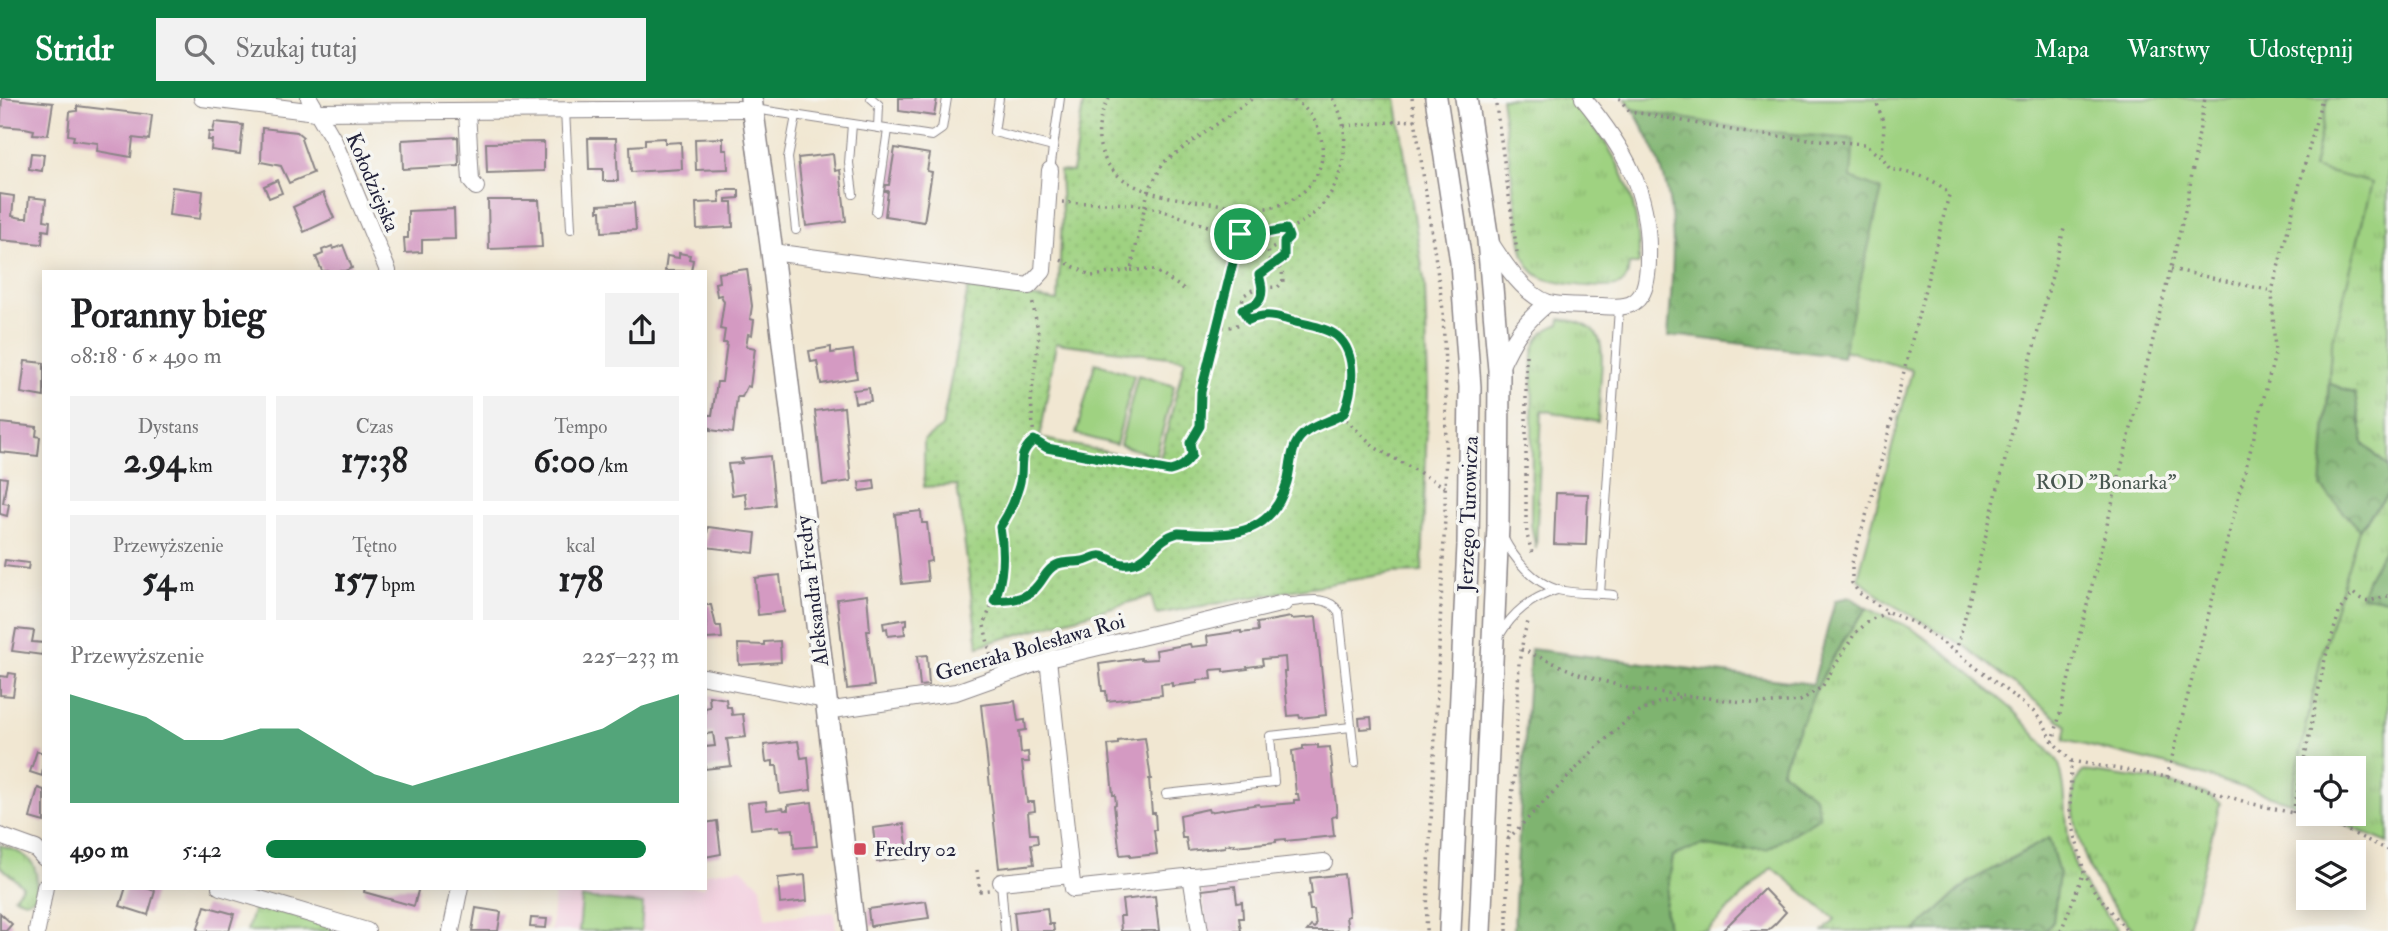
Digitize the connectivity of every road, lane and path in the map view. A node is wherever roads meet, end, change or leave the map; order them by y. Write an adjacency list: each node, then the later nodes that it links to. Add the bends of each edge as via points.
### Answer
1 (202, 98): 20 (street)
2 (871, 98): 27 (lane, via 879,105)
3 (947, 98): 27 (lane, via 939,134)
4 (999, 98): 28 (lane, via 994,132)
5 (1060, 98): 28 (lane)
6 (1108, 98): 32 (path, via 1097,128 1099,147 1120,177)
7 (1253, 98): 32 (path, via 1164,162)
8 (1290, 98): 32 (path, via 1312,115 1323,148 1321,166 1302,195 1265,208)
9 (1332, 98): 26 (path)
10 (1412, 98): 24 (path)
11 (1436, 98): 110 (main road, Jerzego Turowicza, via 1461,262 1470,387 1468,545)
12 (1466, 98): 42 (main road, Jerzego Turowicza)
13 (1495, 98): 46 (path)
14 (1583, 98): 56 (street, via 1627,158 1647,227 1645,285 1637,300)
15 (1619, 98): 29 (path, via 1629,111 1753,134 1864,144)
16 (1875, 98): 29 (path, via 1884,124)
17 (2205, 98): 48 (path)
18 (2322, 98): 54 (path)
19 (752, 104): 21 (street); 23 (lane); 44 (main road, Aleksandra Fredry)
20 (313, 105): 22 (street); 49 (street, Kołodziejska, via 333,139)
21 (565, 110): 22 (street); 38 (lane)
22 (467, 111): 31 (street)
23 (796, 116): 25 (lane); 40 (lane, via 788,159)
24 (1416, 120): 26 (path); 64 (path, via 1443,310)
25 (852, 124): 27 (lane); 33 (lane, via 849,163)
26 (1344, 126): 39 (path, via 1343,162 1336,185 1307,221)
27 (883, 129): 36 (lane)
28 (1053, 147): 30 (lane)
29 (1882, 158): 74 (path, via 1890,169 1924,177 1942,185 1949,195 1852,563 1852,583 1859,593)
30 (1051, 170): 51 (street, via 1043,271)
31 (471, 185)
32 (1148, 191): 35 (path)
33 (853, 194)
34 (1057, 202): 35 (path)
35 (1146, 206): 41 (path); 50 (path)
36 (876, 212)
37 (2065, 225): 77 (path)
38 (571, 229)
39 (1286, 229): 41 (path); 43 (path, via 1289,237)
40 (796, 230)
41 (1240, 234): 59 (path)
42 (1488, 240): 55 (street, via 1508,270); 61 (main road, Jerzego Turowicza)
43 (1284, 242): 47 (path, via 1284,257); 47 (path, via 1269,250 1267,256)
44 (772, 251): 51 (street); 82 (main road, Aleksandra Fredry)
45 (1054, 256): 50 (path, via 1092,276)
46 (1520, 261)
47 (1275, 265): 52 (path, via 1259,275); 52 (path, via 1282,269 1283,282)
48 (2171, 268): 54 (path); 84 (path)
49 (388, 270)
50 (1131, 270): 53 (path, via 1154,270)
51 (1029, 286): 63 (path, via 1039,335 1031,399)
52 (1263, 288): 57 (path, via 1258,304); 57 (path, via 1244,295)
53 (1184, 289)
54 (2272, 291): 87 (path, via 2276,354)
55 (1548, 303): 56 (street); 61 (street, via 1512,340)
56 (1619, 308): 68 (lane)
57 (1242, 309): 58 (path)
58 (1249, 320): 59 (path, via 1230,329); 62 (path, via 1277,316 1339,337 1352,381)
59 (1218, 326): 63 (path, via 1201,392 1200,426 1190,443 1192,455 1179,469 1155,469 1047,448)
60 (1526, 352): 66 (path, via 1526,518)
61 (1499, 370): 65 (main road, Jerzego Turowicza)
62 (1341, 415): 64 (path, via 1376,448); 71 (path, via 1299,439 1283,496 1256,526 1233,535 1178,533 1162,539 1144,559 1125,565 1097,555 1063,562 1050,569 1025,597)
63 (1034, 440): 71 (path, via 1025,448 1019,485 1000,527 1001,579)
64 (1445, 487): 109 (path)
65 (1497, 526): 67 (lane, via 1517,560); 75 (main road, Jerzego Turowicza)
66 (1531, 563)
67 (1558, 590): 68 (lane); 75 (lane, via 1528,602)
68 (1600, 594): 69 (lane)
69 (1613, 595)
70 (2388, 596): 89 (path, via 2372,601 2353,593 2340,610 2325,659)
71 (994, 601): 80 (path, via 984,625)
72 (1284, 603): 78 (street, Generała Bolesława Roi); 83 (lane, via 1326,600 1339,612)
73 (1529, 612): 76 (path)
74 (1888, 612): 77 (path, via 1914,623); 81 (path, via 1872,618 1855,633 1822,687 1800,701 1760,704)
75 (1492, 648): 111 (main road, Jerzego Turowicza)
76 (1521, 649): 81 (path, via 1630,689); 91 (path)
77 (1956, 652): 84 (path, via 2034,712)
78 (1048, 659): 80 (street, Generała Bolesława Roi); 97 (street)
79 (707, 677): 82 (street, Generała Bolesława Roi)
80 (996, 678): 82 (street, Generała Bolesława Roi, via 956,692)
81 (1685, 695): 91 (path, via 1632,716)
82 (825, 705): 106 (main road, Aleksandra Fredry)
83 (1351, 727): 86 (lane); 88 (lane, via 1270,736 1274,782)
84 (2053, 742): 85 (path)
85 (2071, 761): 87 (path); 96 (path, via 2070,814)
86 (1355, 763)
87 (2167, 777): 89 (path)
88 (1166, 794)
89 (2293, 813): 92 (path)
90 (0, 836): 93 (street)
91 (1508, 838): 112 (path)
92 (2388, 849)
93 (42, 854)
94 (1324, 862): 98 (street)
95 (977, 870): 99 (path, via 980,891)
96 (2084, 872): 113 (path); 114 (path)
97 (1071, 876): 98 (street, via 1073,889); 99 (street)
98 (1191, 876): 108 (street)
99 (994, 886): 107 (lane)
100 (45, 890): 103 (street)
101 (230, 890): 104 (street)
102 (459, 890): 105 (street)
103 (37, 931)
104 (367, 931)
105 (451, 931)
106 (853, 931)
107 (1005, 931)
108 (1199, 931)
109 (1426, 931)
110 (1450, 931)
111 (1480, 931)
112 (1507, 931)
113 (2061, 931)
114 (2127, 931)

